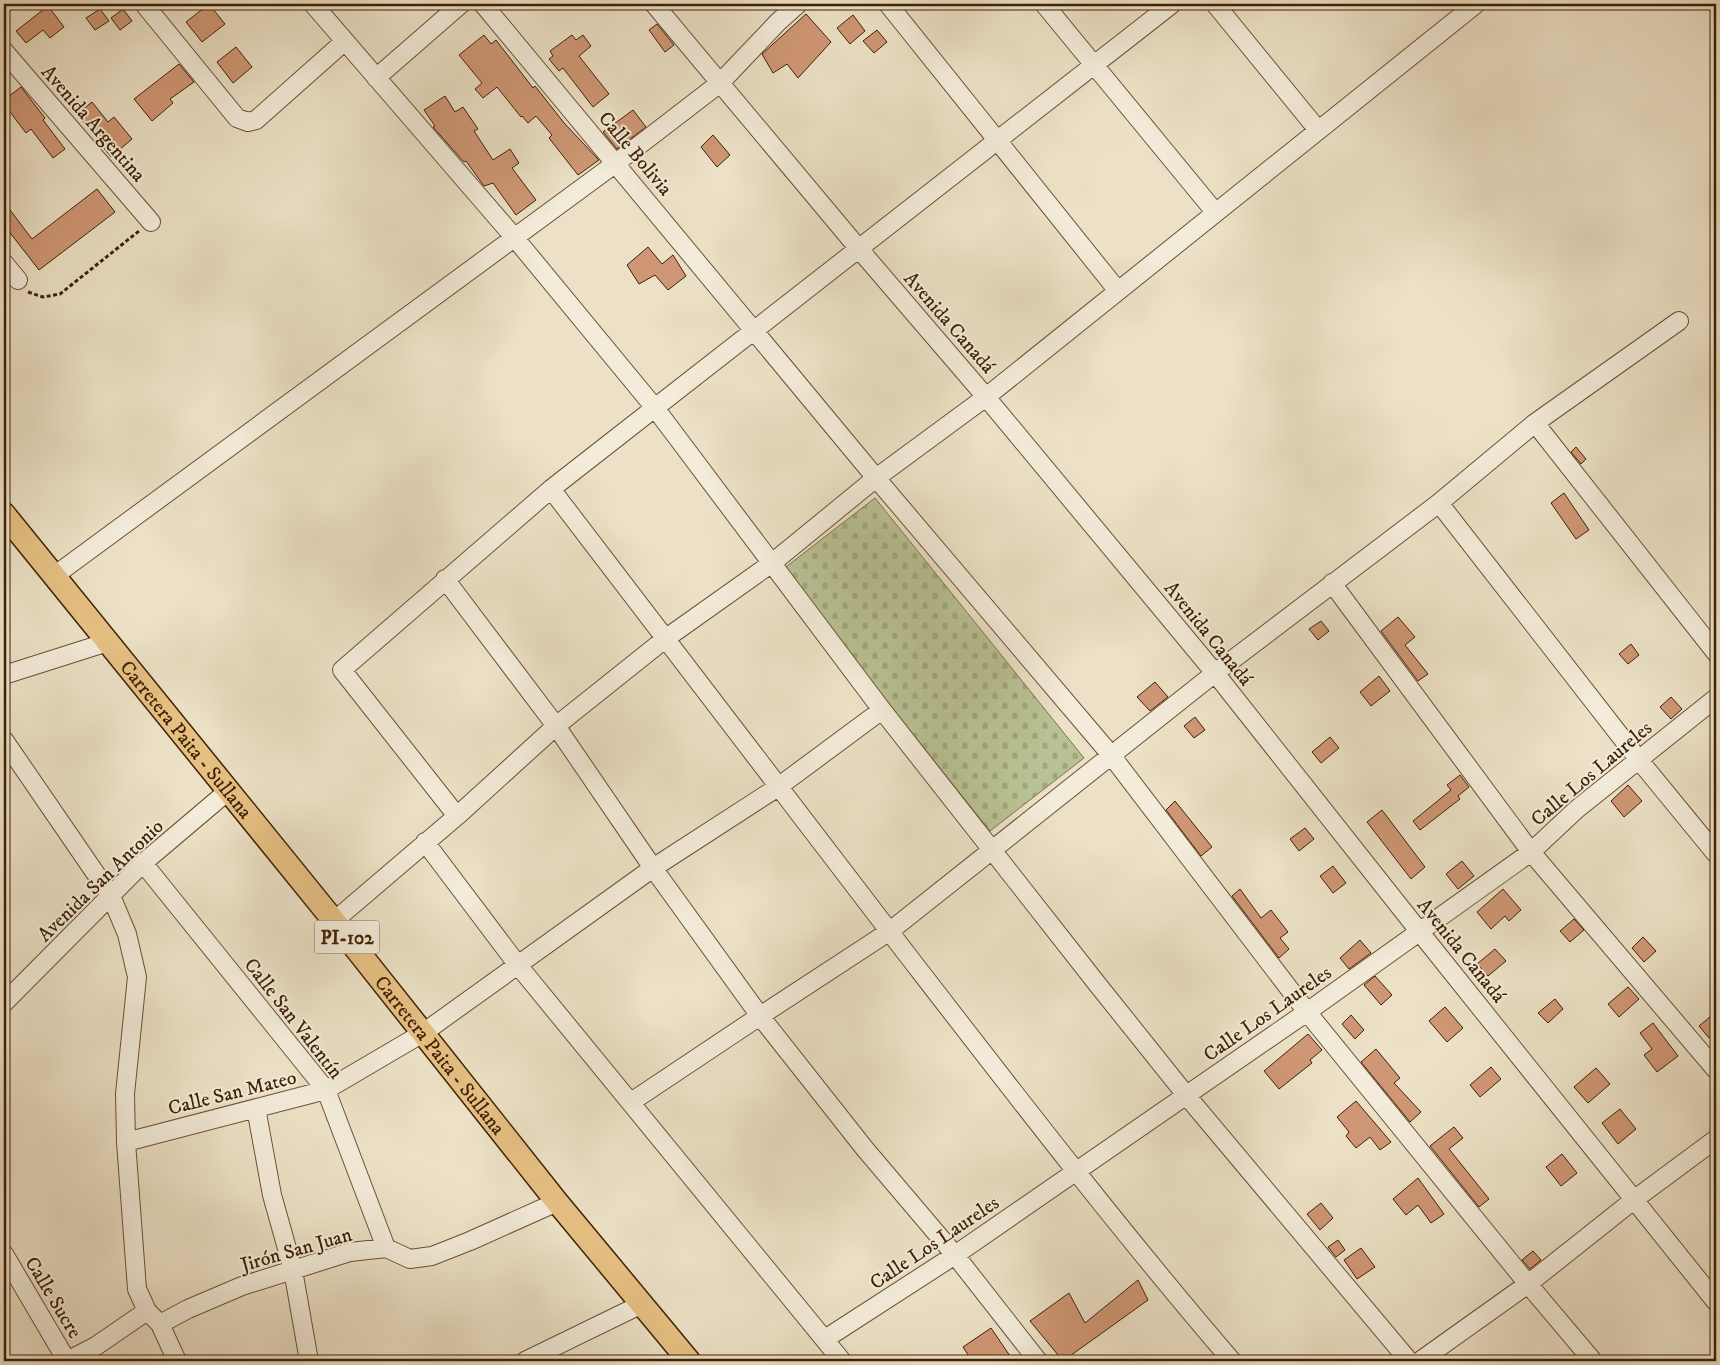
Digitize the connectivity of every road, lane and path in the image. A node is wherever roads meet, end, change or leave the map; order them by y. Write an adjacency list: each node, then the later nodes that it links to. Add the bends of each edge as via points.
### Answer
1 (144, 4): 12 (street, via 237,118 248,122 256,120)
2 (313, 4): 12 (street)
3 (461, 4): 15 (street)
4 (483, 4): 19 (street, Calle Bolivia)
5 (654, 4): 16 (street, Avenida Canadá)
6 (798, 4): 16 (street)
7 (888, 4): 18 (street)
8 (1044, 4): 14 (street)
9 (1172, 4): 14 (street)
10 (1215, 4): 17 (street)
11 (1476, 4): 17 (street)
12 (345, 41): 15 (street)
13 (4, 51): 21 (street, Avenida Argentina)
14 (1094, 64): 18 (street); 20 (street)
15 (376, 78): 22 (street)
16 (720, 83): 19 (street); 23 (street, Avenida Canadá)
17 (1318, 130): 20 (street)
18 (997, 141): 23 (street); 26 (street)
19 (616, 163): 22 (street); 28 (street, Calle Bolivia)
20 (1215, 212): 26 (street)
21 (151, 222): 25 (path, via 60,294 36,295)
22 (514, 237): 30 (street); 37 (street)
23 (859, 249): 28 (street); 29 (street, Avenida Canadá)
24 (4, 263): 25 (street)
25 (18, 280)
26 (1118, 291): 29 (street)
27 (1679, 320): 31 (street)
28 (755, 331): 30 (street); 32 (street, Calle Bolivia)
29 (986, 396): 32 (street); 43 (street, Avenida Canadá)
30 (655, 408): 33 (street); 36 (street)
31 (1535, 423): 34 (street); 42 (street)
32 (876, 478): 36 (street); 49 (street, Calle Bolivia)
33 (551, 489): 38 (street); 40 (street)
34 (1439, 503): 39 (street); 50 (street)
35 (4, 514): 37 (main road, Carretera Paita - Sullana / PI-102)
36 (772, 563): 40 (street); 46 (street)
37 (54, 576): 41 (main road, Carretera Paita - Sullana / PI-102)
38 (445, 579): 47 (street); 53 (street, via 342,670)
39 (1332, 583): 43 (street); 56 (street)
40 (665, 639): 47 (street); 51 (street)
41 (108, 642): 44 (street); 52 (main road, Carretera Paita - Sullana / PI-102)
42 (1716, 653)
43 (1215, 673): 49 (street); 62 (street, Avenida Canadá)
44 (4, 675)
45 (1716, 698): 50 (street, Calle Los Laureles)
46 (882, 710): 51 (street, Calle San Mateo); 55 (street)
47 (556, 726): 53 (street); 59 (street)
48 (4, 740): 60 (street)
49 (1111, 756): 55 (street); 66 (street, Calle Bolivia)
50 (1640, 760): 56 (street, Calle Los Laureles, via 1577,809); 57 (street)
51 (778, 788): 59 (street, Calle San Mateo); 63 (street)
52 (228, 791): 58 (street, Avenida San Antonio); 61 (main road, Carretera Paita - Sullana / PI-102)
53 (457, 816): 54 (street)
54 (425, 842): 61 (street); 64 (street)
55 (993, 850): 63 (street); 71 (street)
56 (1531, 852): 62 (street, Calle Los Laureles); 69 (street)
57 (1716, 854)
58 (143, 863): 60 (street, Avenida San Antonio); 70 (street, Calle San Valentín)
59 (653, 868): 64 (street, Calle San Mateo); 67 (street)
60 (111, 896): 65 (street, Avenida San Antonio); 75 (street, via 127,934 137,977 124,1094)
61 (334, 921): 68 (main road, Carretera Paita - Sullana / PI-102)
62 (1419, 931): 66 (street, Calle Los Laureles); 77 (street, Avenida Canadá)
63 (890, 932): 67 (street); 76 (street)
64 (517, 964): 68 (street, Calle San Mateo); 72 (street)
65 (4, 1004)
66 (1307, 1012): 71 (street, Calle Los Laureles); 83 (street, Calle Bolivia)
67 (760, 1016): 72 (street); 81 (street, via 865,1149)
68 (423, 1032): 70 (street, Calle San Mateo); 78 (main road, Carretera Paita - Sullana / PI-102)
69 (1716, 1070)
70 (326, 1090): 73 (street, Calle San Mateo); 79 (street, Calle San Valentín)
71 (1186, 1095): 76 (street, Calle Los Laureles); 97 (street)
72 (631, 1102): 88 (street)
73 (256, 1108): 75 (street, Calle San Mateo); 82 (street, via 272,1195)
74 (1716, 1139): 77 (street)
75 (126, 1142): 86 (street, via 137,1288)
76 (1076, 1172): 81 (street, Calle Los Laureles); 96 (street)
77 (1635, 1199): 83 (street); 84 (street, Avenida Canadá)
78 (558, 1202): 79 (street, via 432,1256 410,1259); 85 (main road, Carretera Paita - Sullana / PI-102)
79 (386, 1248): 82 (street, Jirón San Juan, via 350,1252)
80 (4, 1254): 89 (street, Calle Sucre)
81 (955, 1255): 88 (street, Calle Los Laureles); 95 (street)
82 (294, 1270): 87 (street, Jirón San Juan, via 242,1286); 91 (street)
83 (1528, 1284): 98 (street); 99 (street, Calle Bolivia)
84 (1716, 1302)
85 (642, 1304): 92 (street); 93 (main road, Carretera Paita - Sullana / PI-102)
86 (147, 1311): 87 (street); 89 (street, via 96,1346)
87 (160, 1324): 90 (street)
88 (825, 1339): 94 (street)
89 (67, 1361)
90 (177, 1361)
91 (309, 1361)
92 (525, 1361)
93 (689, 1361)
94 (842, 1361)
95 (1038, 1361)
96 (1232, 1361)
97 (1409, 1361)
98 (1420, 1361)
99 (1593, 1361)

